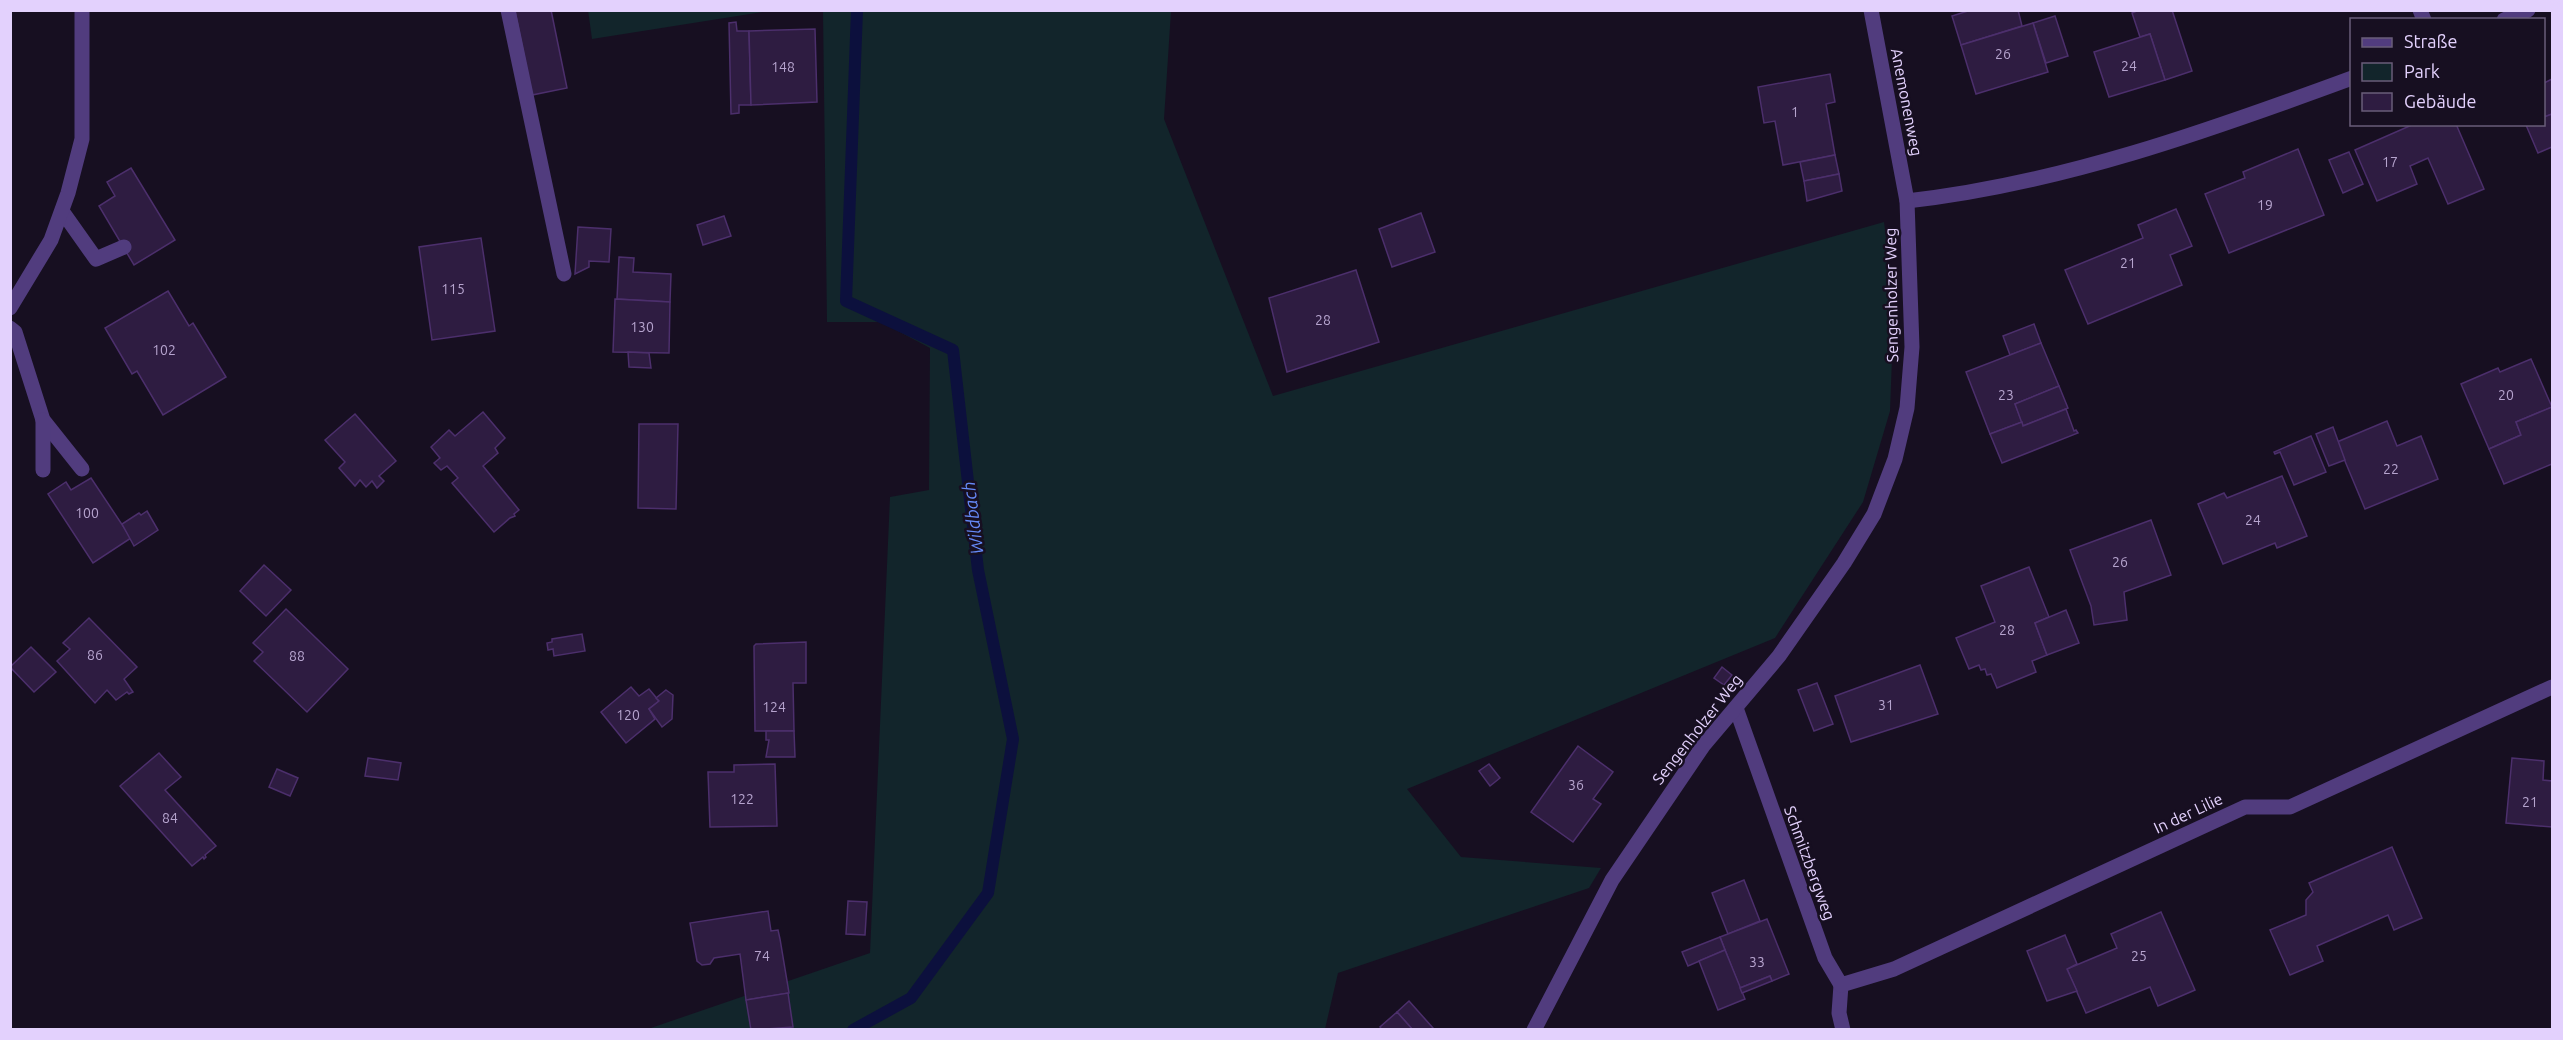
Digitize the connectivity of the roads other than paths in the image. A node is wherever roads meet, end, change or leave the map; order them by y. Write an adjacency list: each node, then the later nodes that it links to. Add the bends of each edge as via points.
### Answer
1 (82, 10): 8 (street, via 82,139)
2 (508, 10): 10 (street)
3 (1871, 10): 7 (street, Anemonenweg)
4 (2528, 10): 5 (street)
5 (2509, 18)
6 (2350, 79): 7 (street, via 2196,134 2018,183 1964,195)
7 (1907, 201): 17 (street, Sengenholzer Weg, via 1912,347 1907,408 1895,459 1875,514 1844,563 1779,656)
8 (62, 211): 9 (street, via 96,259); 11 (street, via 27,285)
9 (124, 247)
10 (564, 274)
11 (10, 308)
12 (10, 328): 13 (street, via 15,333)
13 (43, 420): 14 (street); 15 (street)
14 (82, 469)
15 (43, 471)
16 (2553, 687): 18 (street, In der Lilie, via 2290,807 2245,807 1894,969)
17 (1736, 708): 18 (street, Schmitzbergweg, via 1825,958); 19 (street, Sengenholzer Weg, via 1697,755 1612,880)
18 (1841, 985): 20 (street, via 1839,1013)
19 (1534, 1029)
20 (1843, 1029)

